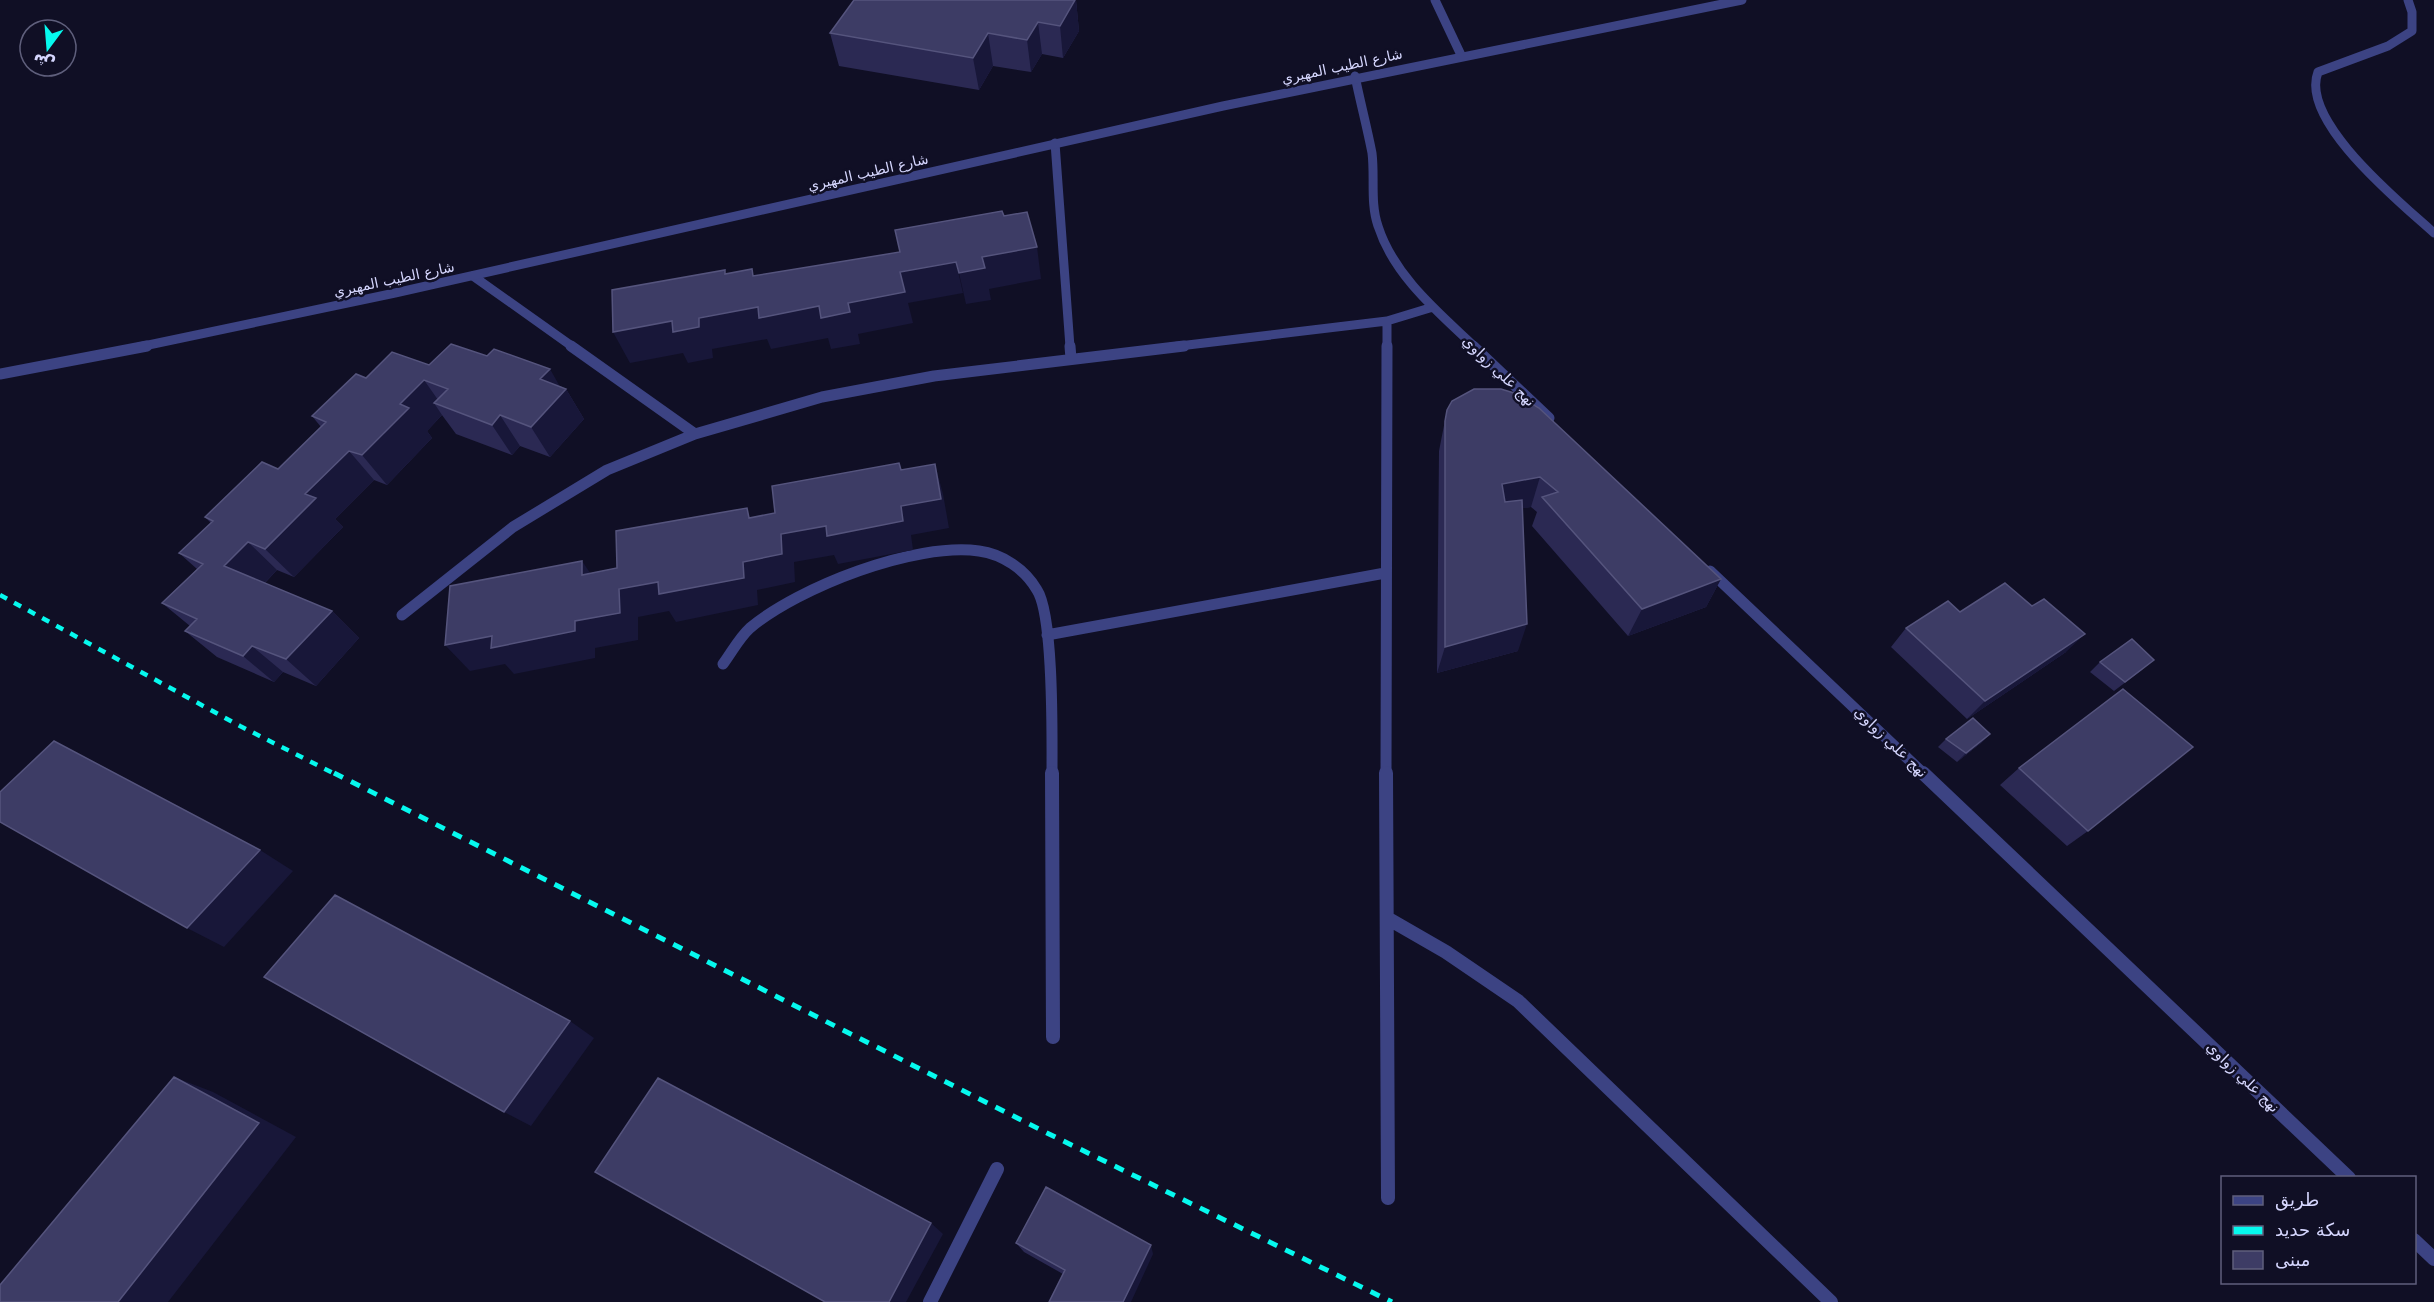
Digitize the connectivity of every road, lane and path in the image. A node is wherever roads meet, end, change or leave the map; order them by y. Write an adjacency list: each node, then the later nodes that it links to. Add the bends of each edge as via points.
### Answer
1 (1435, 0): 4 (street)
2 (1742, 0): 4 (street, شارع الطيب المهيري)
3 (2408, 0): 7 (street, via 2412,31 2396,44 2369,56 2336,62 2318,72 2313,87 2332,130)
4 (1461, 55): 5 (street, شارع الطيب المهيري)
5 (1355, 76): 6 (street, شارع الطيب المهيري); 11 (street, نهج علي زواوي, via 1372,155 1377,225 1394,262)
6 (1055, 143): 10 (street, شارع الطيب المهيري); 13 (street)
7 (2411, 214): 8 (street); 9 (street)
8 (2434, 221)
9 (2434, 233)
10 (473, 276): 14 (street, شارع الطيب المهيري); 16 (street)
11 (1432, 307): 12 (street); 15 (street, نهج علي زواوي)
12 (1387, 321): 13 (street); 18 (street)
13 (1071, 359): 16 (street, via 934,376 822,397)
14 (0, 375)
15 (1562, 430)
16 (695, 434): 19 (street, via 607,470 513,527)
17 (1700, 562): 25 (street, نهج علي زواوي)
18 (1385, 573): 20 (street); 22 (street)
19 (402, 615)
20 (1047, 635): 21 (street, via 1039,591 1018,567 986,550 949,550 902,559 841,578 792,600 749,629); 23 (street, via 1052,733)
21 (723, 664)
22 (1387, 918): 26 (street); 30 (street, via 1518,1001)
23 (1053, 1036)
24 (997, 1169): 29 (street)
25 (2347, 1176)
26 (1388, 1198)
27 (2416, 1241): 28 (street)
28 (2434, 1259)
29 (930, 1302)
30 (1830, 1302)

